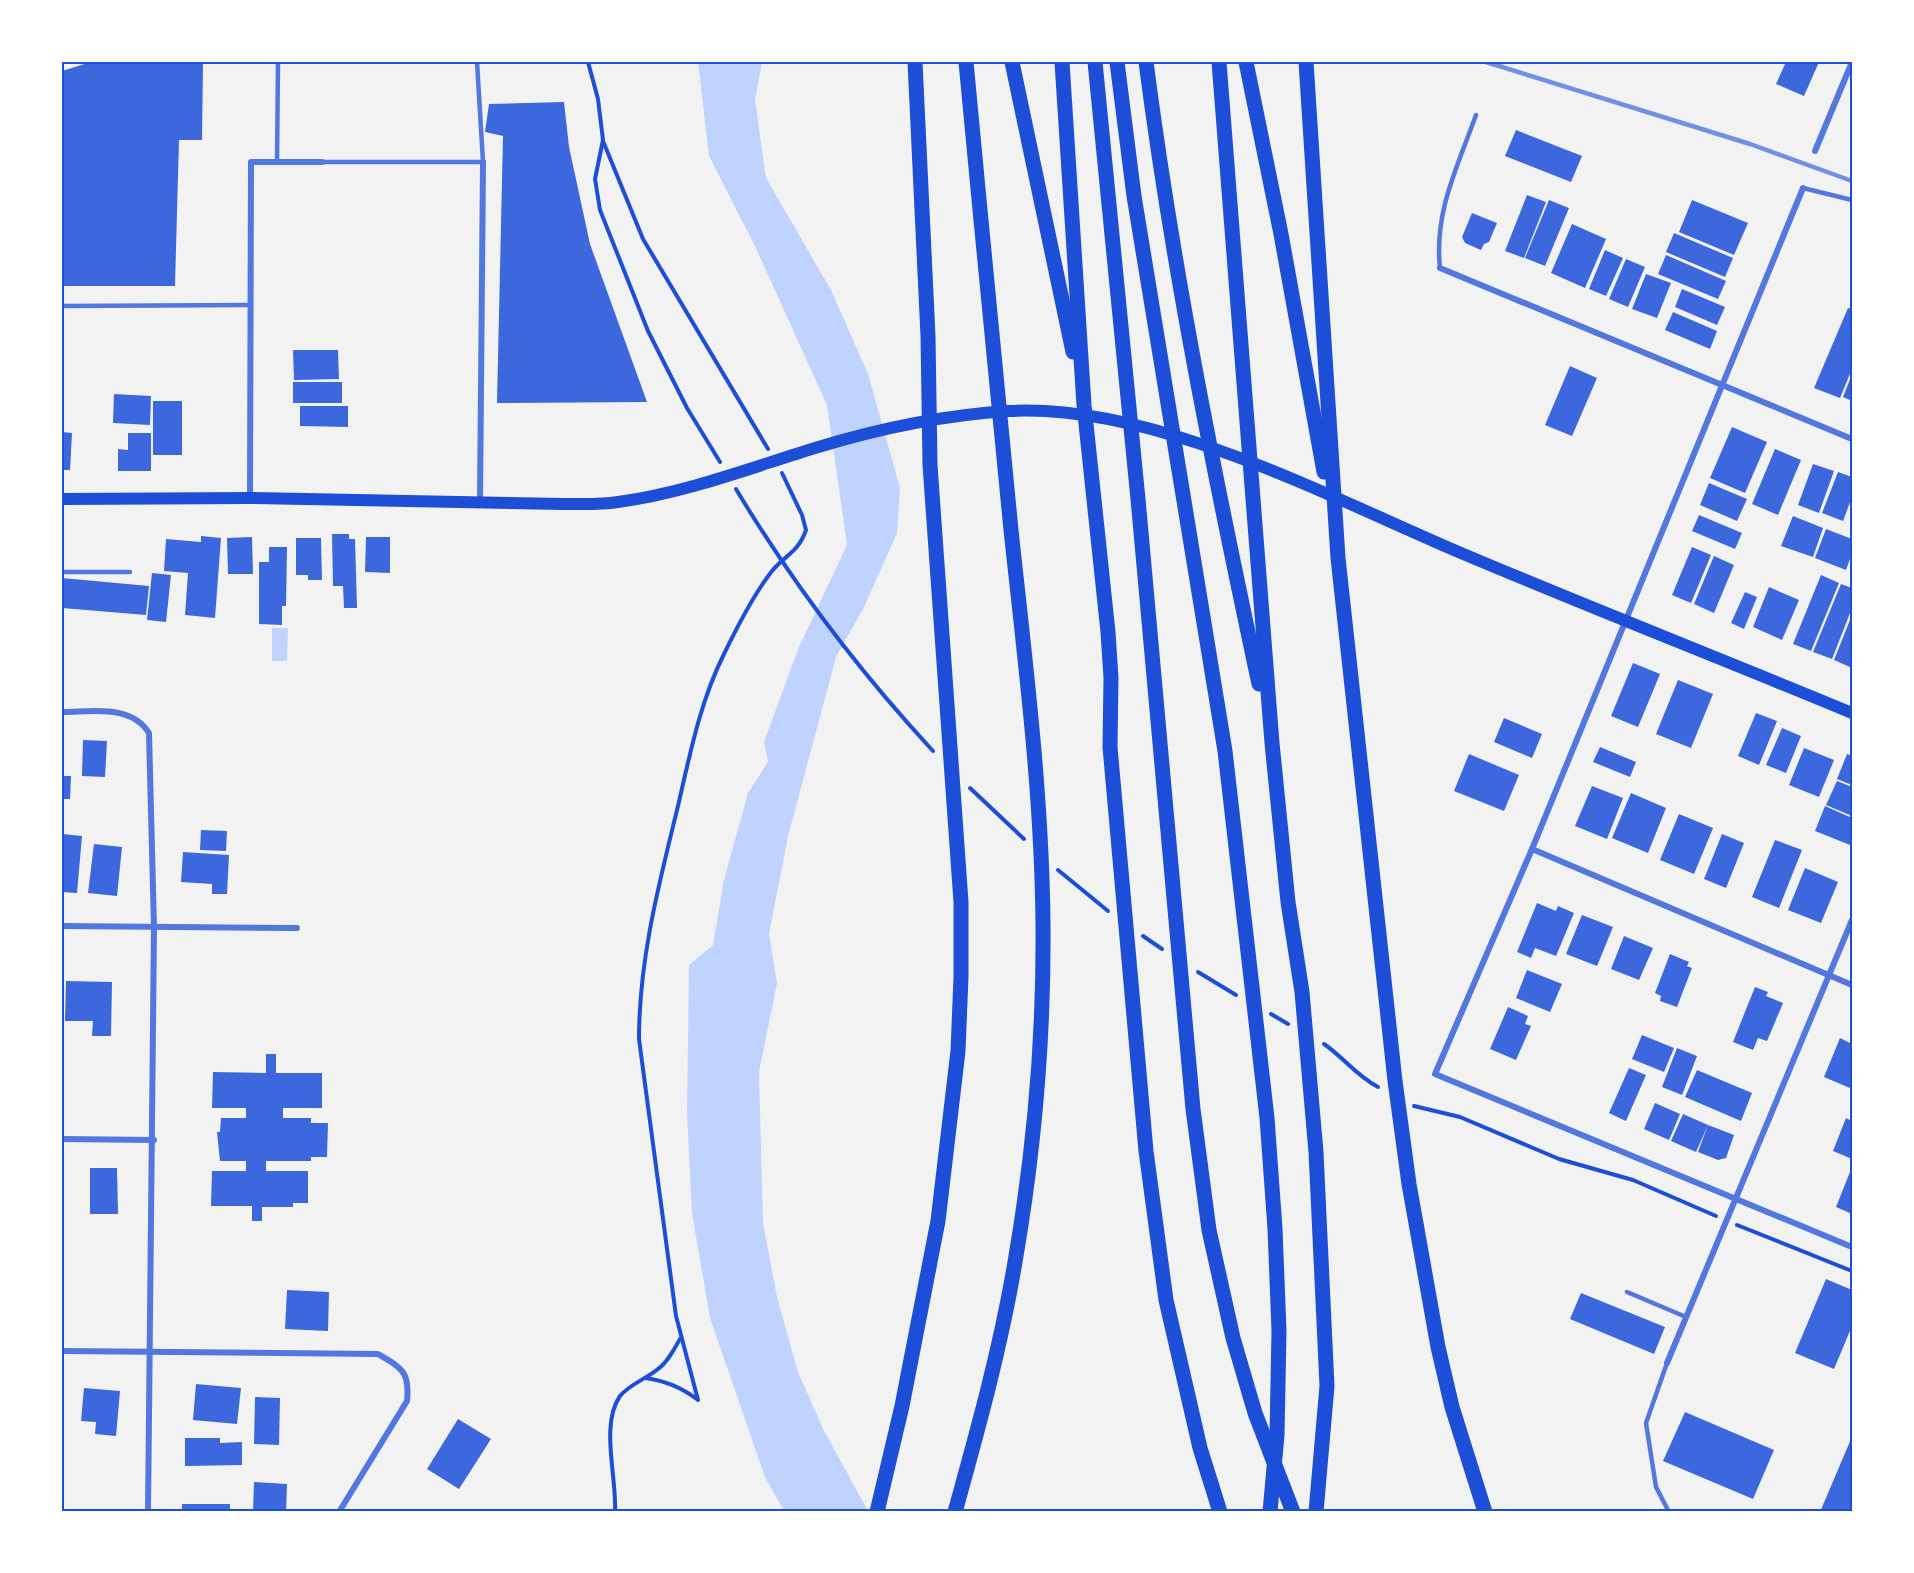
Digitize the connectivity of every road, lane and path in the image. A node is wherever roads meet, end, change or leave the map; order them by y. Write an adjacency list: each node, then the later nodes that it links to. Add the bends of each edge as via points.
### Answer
1 (278, 62): 18 (lane)
2 (477, 62): 20 (lane)
3 (588, 62): 16 (path)
4 (915, 62): 67 (highway, via 930,465 961,902 962,978 958,1051 938,1221)
5 (966, 62): 68 (highway, via 1035,759 1043,926 1038,1063 1015,1262 986,1402)
6 (1012, 62): 27 (highway)
7 (1062, 62): 27 (highway)
8 (1095, 62): 71 (highway, via 1193,1109 1209,1230 1233,1338 1255,1413)
9 (1117, 62): 70 (highway, via 1134,196 1225,751 1267,1119 1279,1383)
10 (1146, 62): 42 (highway, via 1184,313)
11 (1219, 62): 42 (highway)
12 (1246, 62): 36 (highway, via 1281,234)
13 (1305, 62): 36 (highway)
14 (1852, 62): 17 (street)
15 (1476, 115): 23 (lane, via 1444,204 1437,241)
16 (603, 140): 29 (path, via 644,239); 30 (path, via 595,179 600,210 648,331)
17 (1815, 151)
18 (277, 162): 19 (street); 24 (street, via 251,162)
19 (322, 162): 20 (lane)
20 (483, 162): 35 (street)
21 (1803, 188): 22 (lane); 26 (street)
22 (1852, 200)
23 (1440, 268): 26 (street)
24 (251, 305): 25 (lane); 33 (street)
25 (62, 306)
26 (1720, 385): 28 (street); 39 (street)
27 (1084, 405): 69 (highway, via 1112,678 1110,747 1146,1151 1166,1300 1200,1448)
28 (1852, 439)
29 (774, 459)
30 (724, 469)
31 (780, 469): 59 (path, via 806,530 793,553 773,570 752,603 704,701 648,932 639,1002 642,1069)
32 (730, 479): 43 (path, via 830,631)
33 (250, 498): 34 (main road); 35 (main road)
34 (62, 499)
35 (480, 502): 39 (main road, via 615,503 701,484 819,447 917,422 1011,411 1049,412 1102,419 1186,440 1285,477)
36 (1338, 558): 73 (highway, via 1395,1080 1426,1282 1452,1407)
37 (62, 572): 38 (lane)
38 (130, 572)
39 (1625, 619): 41 (main road); 44 (street)
40 (62, 712): 47 (street, via 130,714 149,733)
41 (1852, 713)
42 (1272, 743): 72 (highway, via 1288,902 1302,992 1316,1152 1327,1386)
43 (940, 760)
44 (1532, 849): 49 (street); 53 (street, via 1435,1074)
45 (1852, 920): 49 (street)
46 (62, 926): 47 (street)
47 (154, 927): 48 (street); 52 (street)
48 (297, 928)
49 (1830, 975): 50 (street); 53 (street)
50 (1852, 984)
51 (62, 1139): 52 (street)
52 (154, 1140): 61 (street)
53 (1736, 1200): 55 (street); 58 (street)
54 (1737, 1225): 56 (path)
55 (1852, 1246)
56 (1852, 1271)
57 (1627, 1292): 58 (lane)
58 (1686, 1317): 62 (street)
59 (680, 1338): 63 (path, via 660,1368); 63 (path, via 698,1400 681,1387)
60 (62, 1351): 61 (street)
61 (150, 1352): 64 (street); 65 (street, via 378,1354 399,1366 409,1383 407,1401)
62 (1666, 1366): 74 (lane, via 1646,1423 1656,1487)
63 (645, 1378): 66 (path, via 632,1385 613,1410 609,1428)
64 (148, 1512)
65 (339, 1512)
66 (615, 1512)
67 (877, 1512)
68 (955, 1512)
69 (1220, 1512)
70 (1270, 1512)
71 (1293, 1512)
72 (1316, 1512)
73 (1485, 1512)
74 (1669, 1512)

